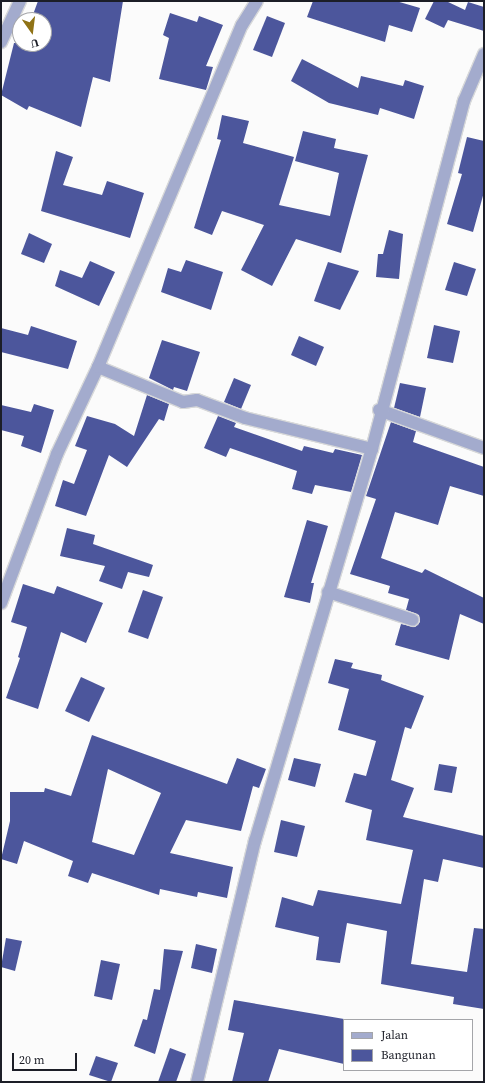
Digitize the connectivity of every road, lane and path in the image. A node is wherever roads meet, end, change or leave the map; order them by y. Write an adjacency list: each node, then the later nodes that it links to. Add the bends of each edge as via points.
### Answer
1 (20, 1): 3 (street)
2 (257, 1): 5 (street, via 234,44)
3 (1, 42)
4 (484, 54): 6 (street, via 464,101)
5 (98, 367): 7 (street, via 183,402 197,400 245,418); 10 (street, via 57,454)
6 (379, 410): 7 (street); 8 (street)
7 (372, 448): 9 (street)
8 (484, 448)
9 (328, 592): 11 (street); 12 (street, via 255,841)
10 (1, 603)
11 (413, 620)
12 (197, 1082)

